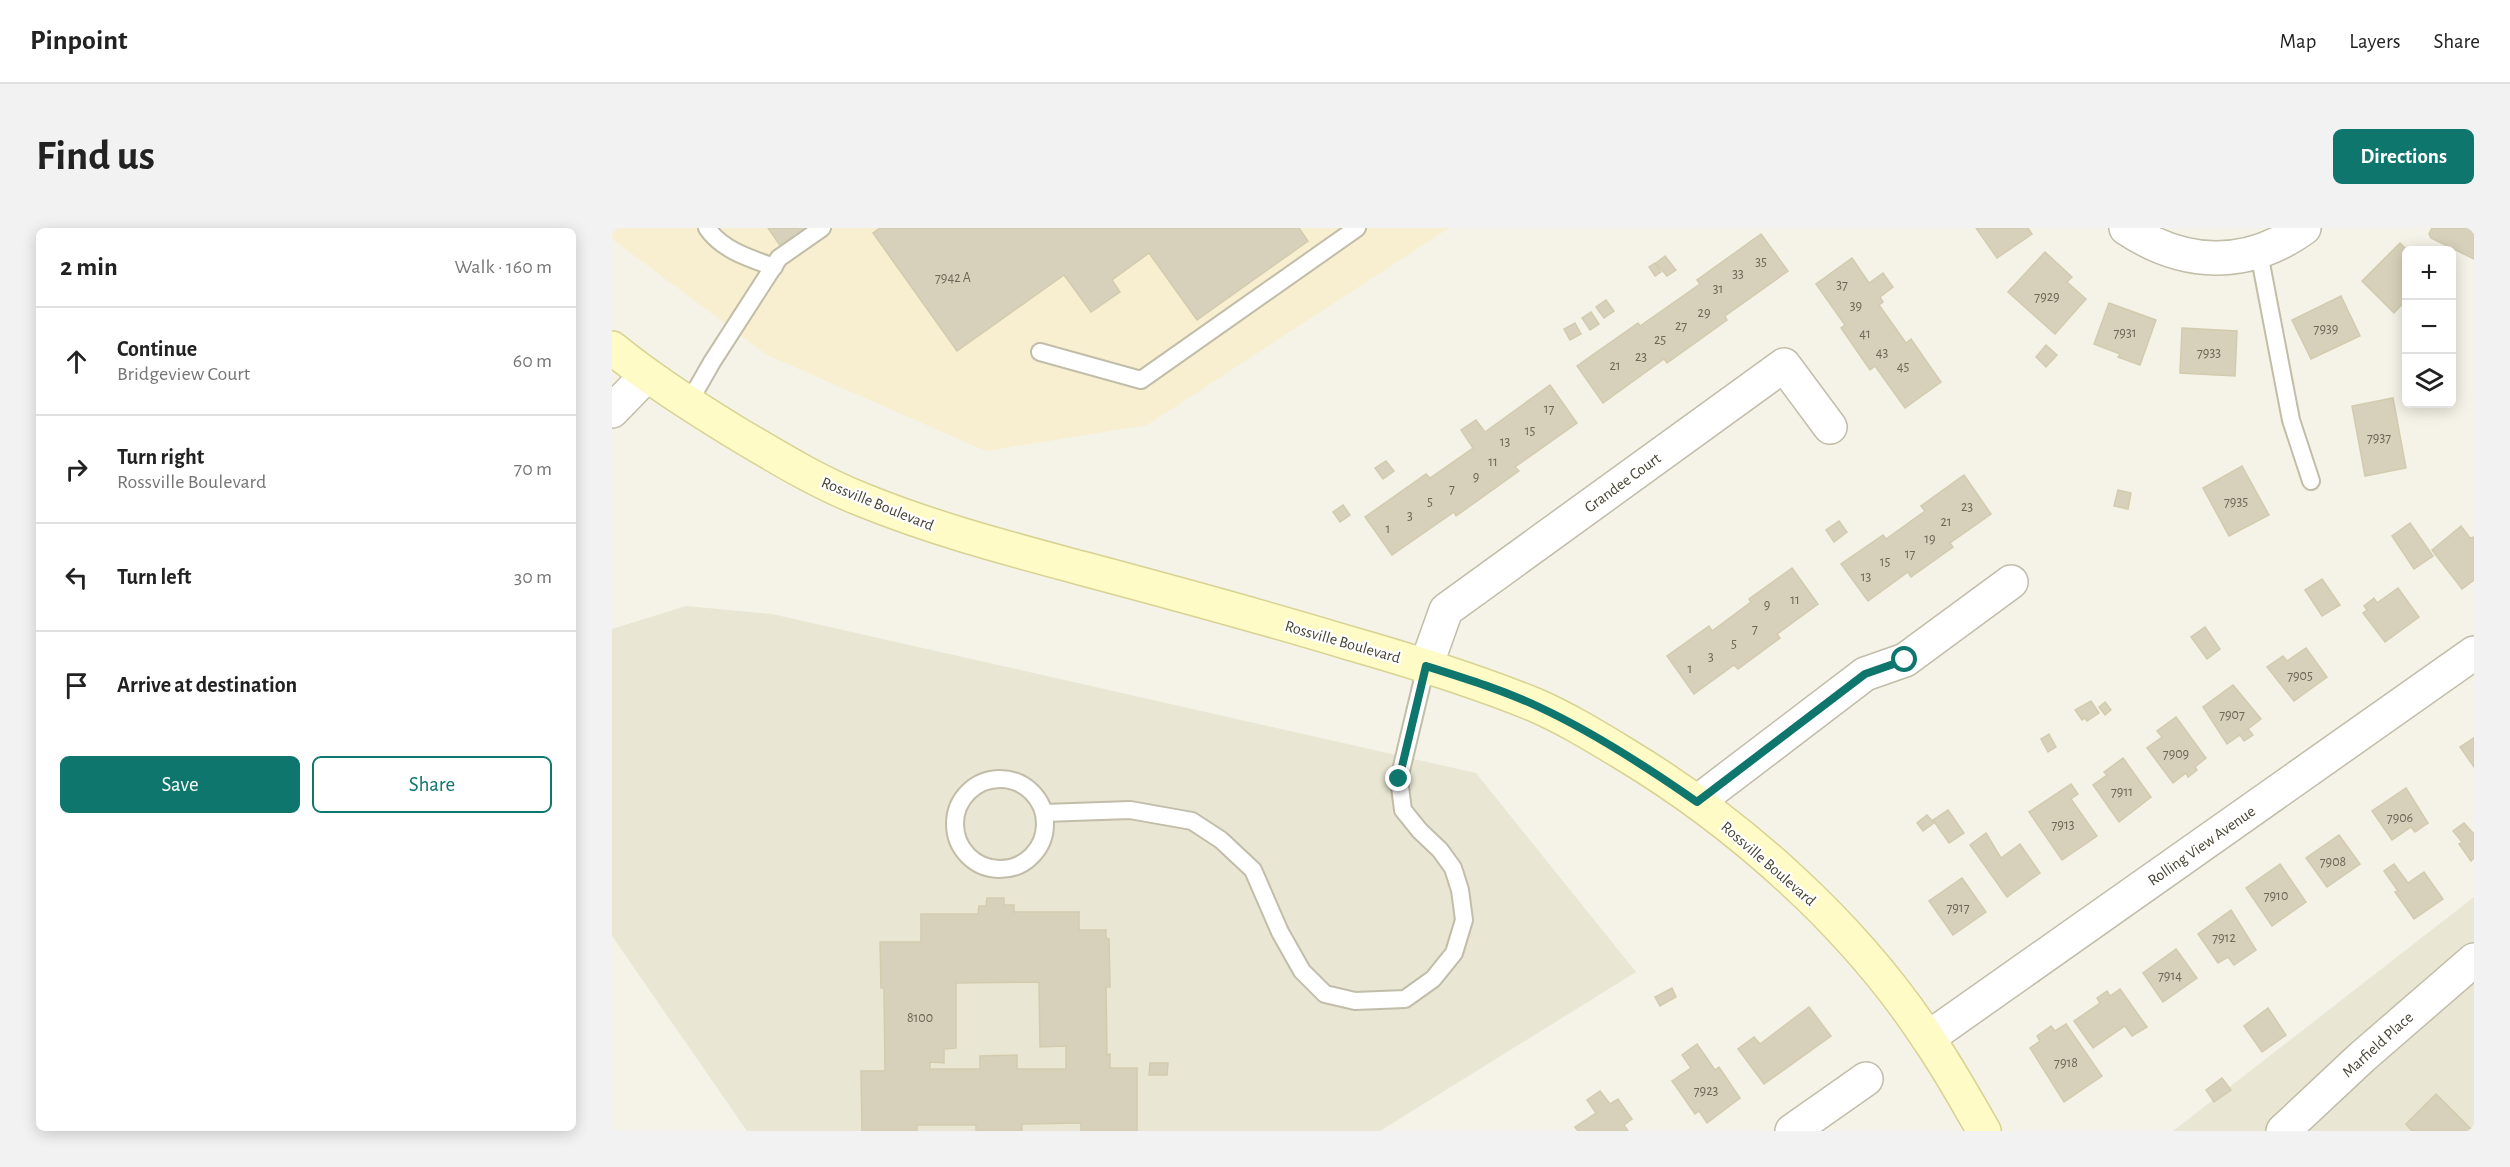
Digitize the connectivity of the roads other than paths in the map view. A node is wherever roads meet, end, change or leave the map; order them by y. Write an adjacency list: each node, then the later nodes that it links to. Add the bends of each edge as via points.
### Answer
1 (707, 228): 7 (lane, via 736,253)
2 (822, 228): 7 (lane, via 779,258)
3 (1357, 228): 9 (lane, via 1141,380)
4 (2126, 228): 6 (street, via 2158,246 2210,259)
5 (2304, 228): 6 (street)
6 (2259, 253): 14 (lane, via 2291,420)
7 (774, 267): 11 (lane)
8 (612, 348): 10 (main road, Rossville Boulevard)
9 (1040, 352)
10 (646, 376): 11 (main road, Rossville Boulevard); 12 (street)
11 (688, 404): 17 (main road, Rossville Boulevard, via 784,462 860,499 924,523)
12 (612, 411)
13 (1830, 427): 17 (street, Grandee Court, via 1784,365 1446,610)
14 (2311, 481)
15 (2011, 582): 18 (street, via 1905,660 1865,674)
16 (2474, 653): 21 (street, Rolling View Avenue)
17 (1426, 666): 18 (main road, Rossville Boulevard, via 1539,707 1590,733); 19 (lane, via 1399,779 1403,810 1453,868 1464,920 1454,953 1433,979 1405,999 1354,1001 1325,993 1302,971 1280,932 1254,870 1221,840 1192,821 1130,810)
18 (1697, 802): 21 (main road, Rossville Boulevard, via 1746,839 1821,909 1891,988)
19 (1044, 813): 19 (lane, via 1032,791 1001,778 976,784 961,800 954,826 961,848 978,864 990,869 1013,868 1038,850 1044,836)
20 (2474, 960): 25 (street, Marfield Place)
21 (1928, 1038): 24 (main road, Rossville Boulevard)
22 (1866, 1079): 23 (street)
23 (1792, 1131)
24 (1984, 1131)
25 (2283, 1131)

